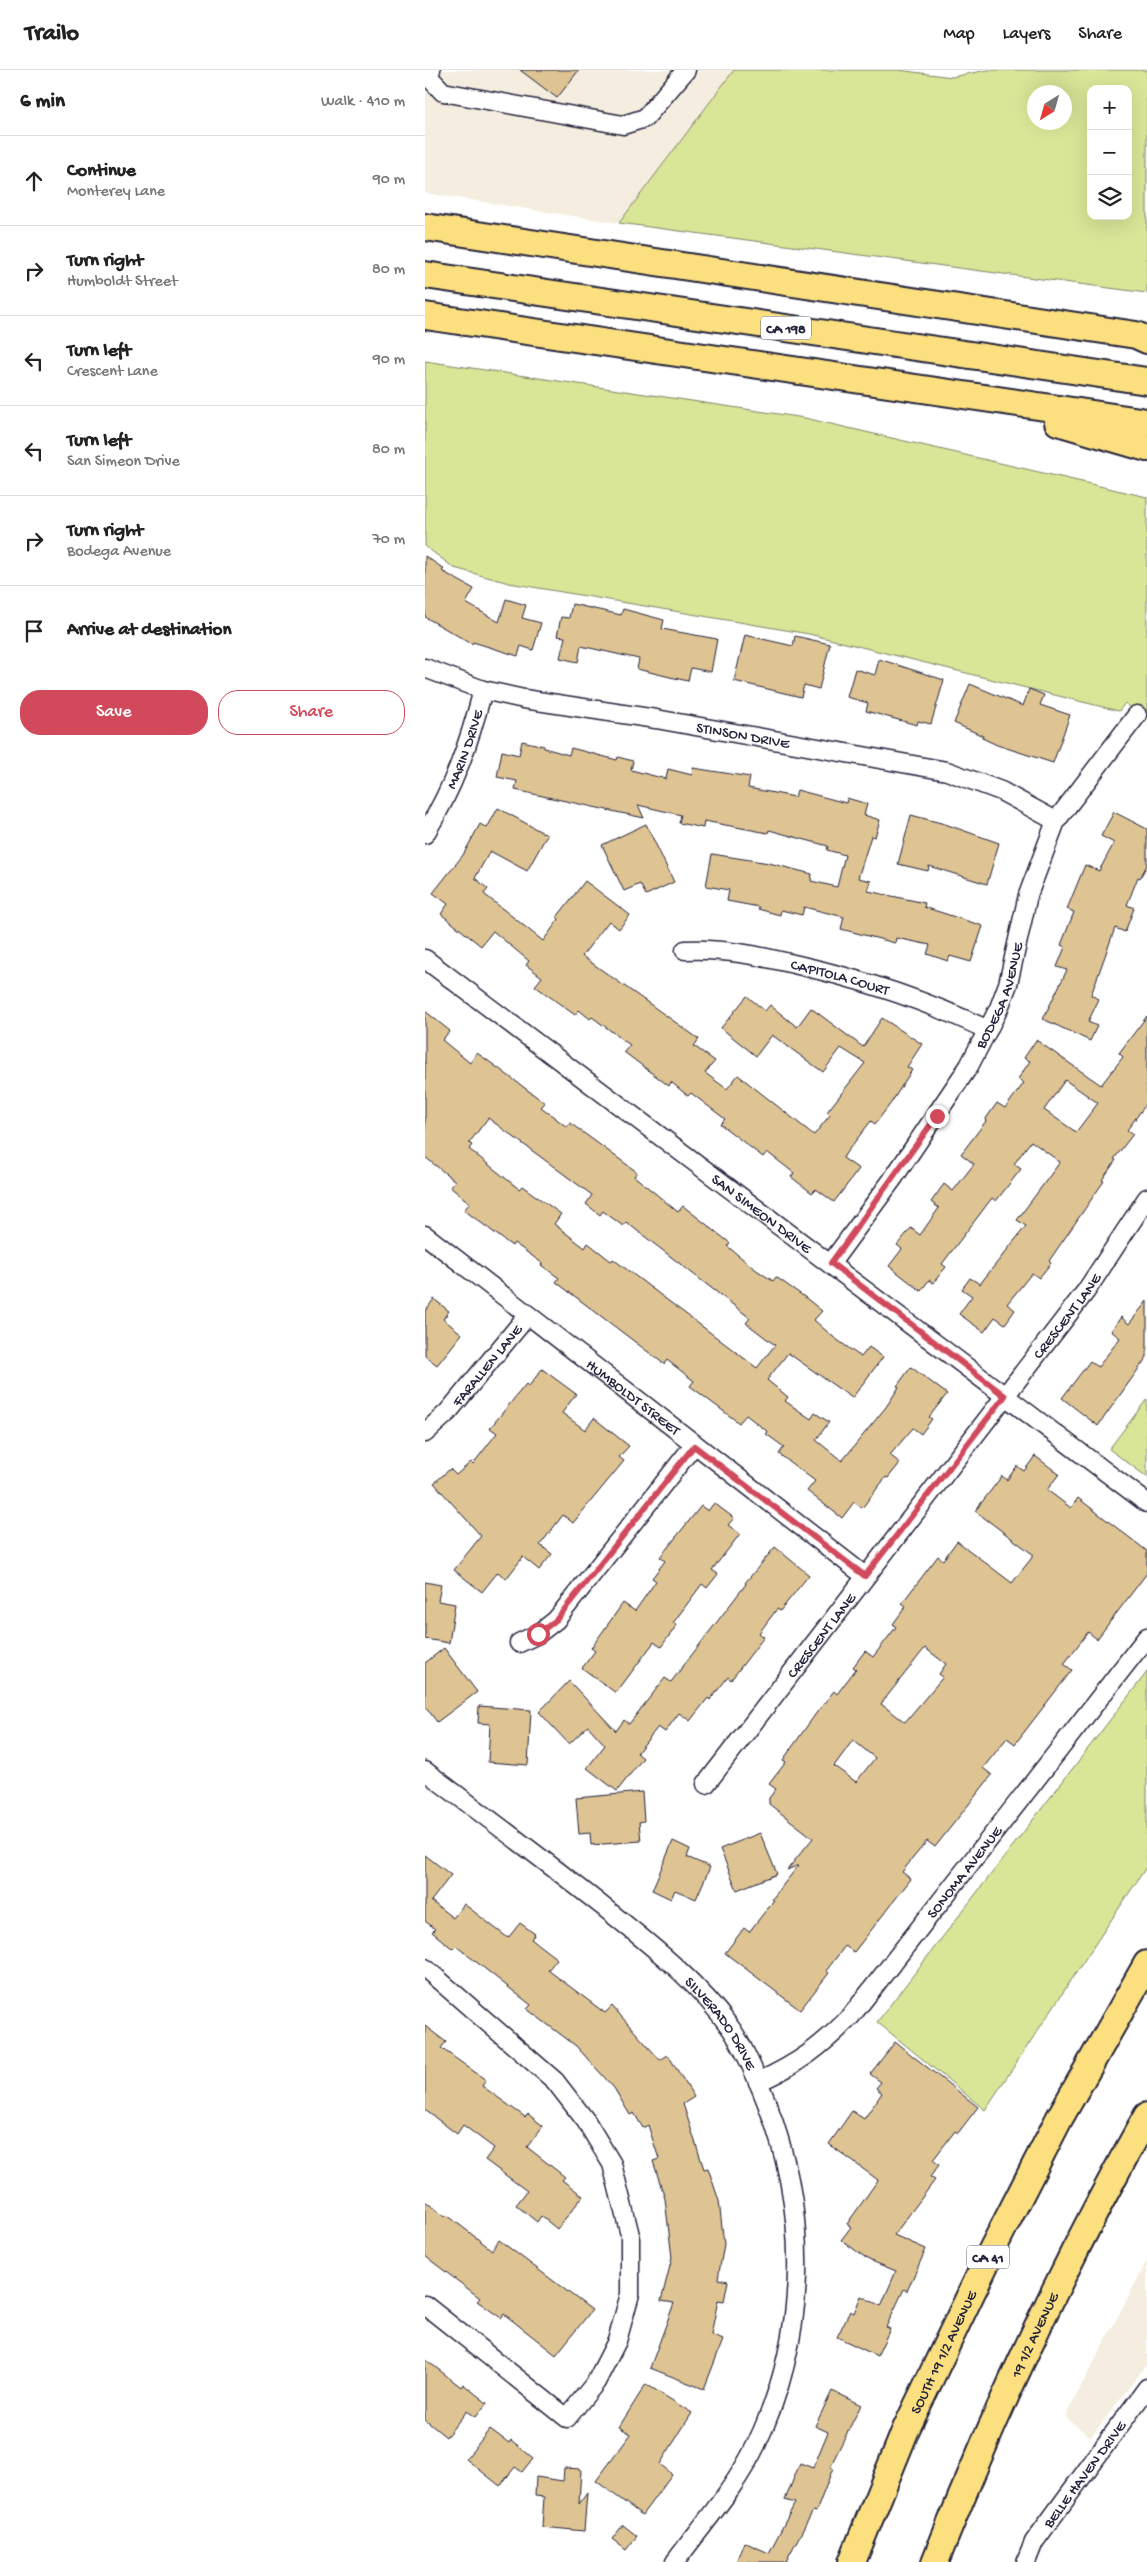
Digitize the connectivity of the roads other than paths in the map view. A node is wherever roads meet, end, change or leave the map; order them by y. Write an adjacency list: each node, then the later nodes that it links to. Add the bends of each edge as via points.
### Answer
1 (431, 70): 2 (street, via 427,75 443,92 623,125 645,118)
2 (686, 70)
3 (425, 227): 6 (highway)
4 (425, 275): 7 (highway, CA 198)
5 (425, 316): 8 (highway)
6 (1143, 336)
7 (1147, 381)
8 (976, 397): 9 (highway); 10 (highway)
9 (1147, 422)
10 (1147, 448)
11 (425, 668): 12 (street, STINSON DRIVE)
12 (483, 690): 14 (street, STINSON DRIVE, via 524,700 656,719 947,771 1001,791); 15 (street, MARIN DRIVE, via 469,745)
13 (1137, 715): 14 (street, BODEGA AVENUE)
14 (1056, 821): 18 (street, BODEGA AVENUE, via 1028,895 1008,984)
15 (425, 834)
16 (685, 950): 18 (street, CAPITOLA COURT, via 711,949 761,956 831,973 945,1009)
17 (425, 959): 21 (street, SAN SIMEON DRIVE)
18 (988, 1030): 21 (street, BODEGA AVENUE, via 937,1116)
19 (1147, 1198): 23 (street, CRESCENT LANE, via 1086,1291)
20 (425, 1235): 22 (street, HUMBOLDT STREET)
21 (831, 1263): 23 (street, SAN SIMEON DRIVE)
22 (527, 1316): 24 (street, FARALLEN LANE, via 459,1399); 25 (street, HUMBOLDT STREET)
23 (1005, 1396): 26 (street, SAN SIMEON DRIVE); 27 (street, CRESCENT LANE)
24 (425, 1433)
25 (694, 1446): 27 (street, HUMBOLDT STREET); 29 (street, via 556,1620)
26 (1147, 1503)
27 (865, 1576): 31 (street, CRESCENT LANE)
28 (1147, 1637): 34 (street, SONOMA AVENUE, via 851,2016 807,2056)
29 (519, 1643)
30 (425, 1771): 34 (street, SILVERADO DRIVE, via 638,1935 698,1990 732,2031)
31 (707, 1784)
32 (1147, 1964): 39 (highway, SOUTH 19 1/2 AVENUE / CA 41, via 1059,2119 992,2250 905,2429)
33 (425, 1968): 36 (street, via 555,2081 586,2121 612,2164 628,2226 630,2294 617,2340 596,2382 567,2418)
34 (758, 2082): 38 (street, SILVERADO DRIVE, via 777,2129 795,2210 798,2269 795,2317 776,2395 755,2446 729,2490)
35 (1147, 2116): 40 (highway, 19 1/2 AVENUE, via 1028,2344)
36 (425, 2304)
37 (1147, 2388): 41 (street, BELLE HAVEN DRIVE, via 1034,2542)
38 (675, 2562)
39 (852, 2562)
40 (935, 2562)
41 (1026, 2562)

